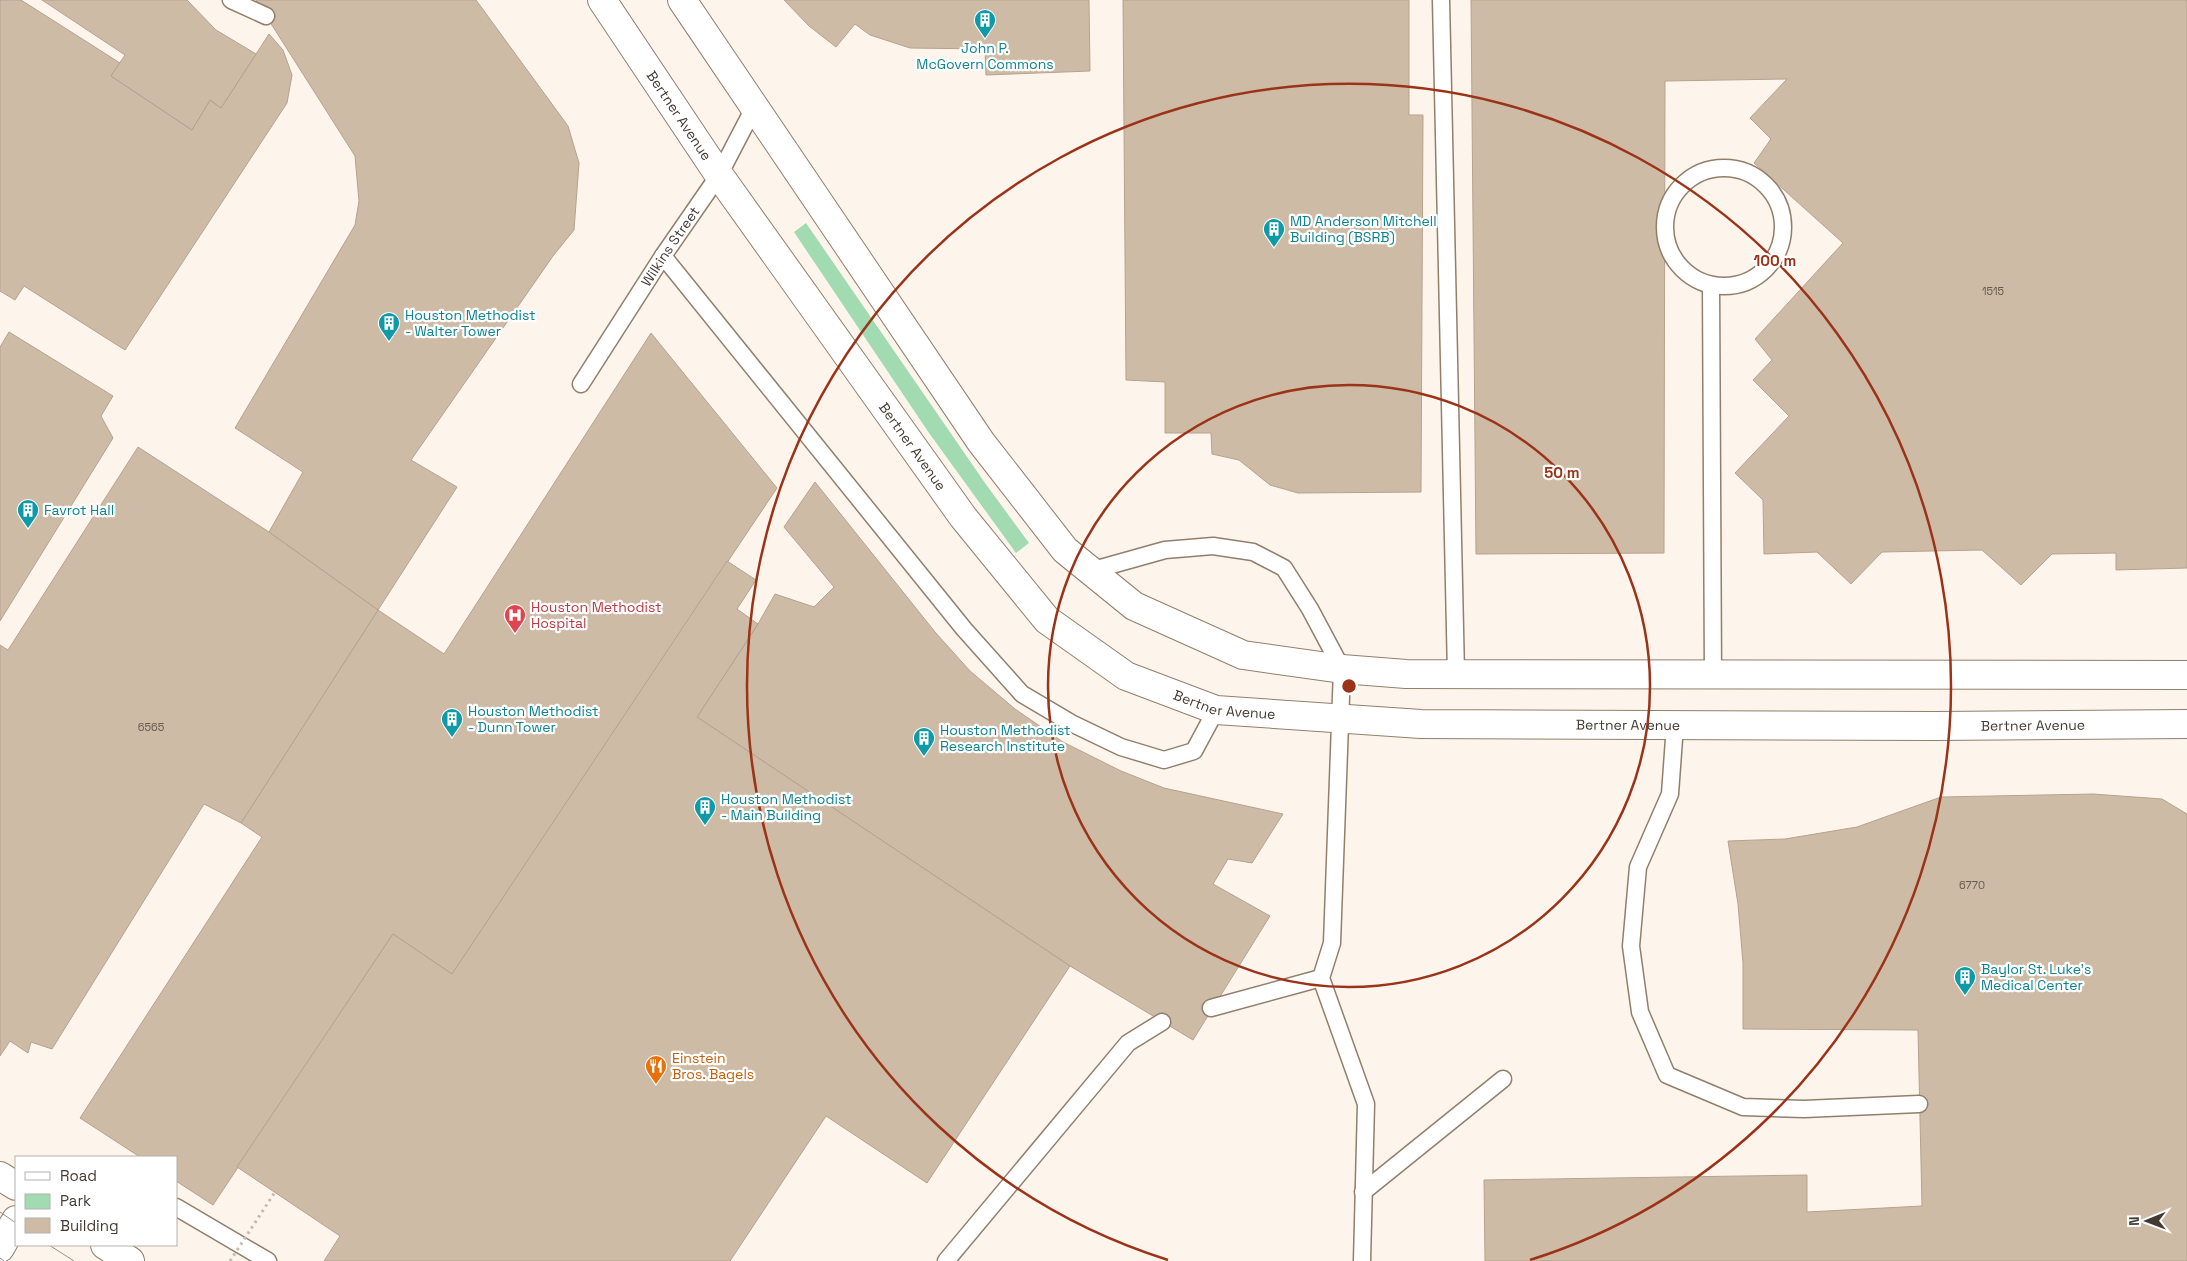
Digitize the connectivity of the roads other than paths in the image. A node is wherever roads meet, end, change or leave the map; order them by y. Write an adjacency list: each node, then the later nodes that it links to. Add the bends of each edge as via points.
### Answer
1 (231, 0): 5 (lane)
2 (602, 0): 7 (street, Bertner Avenue)
3 (682, 0): 6 (street)
4 (1441, 0): 13 (lane)
5 (266, 16)
6 (755, 106): 7 (lane, Wilkins Street); 11 (street, via 981,442 1065,550)
7 (719, 175): 8 (lane, Wilkins Street); 16 (street, Bertner Avenue, via 963,517 1046,620 1126,676)
8 (663, 256): 10 (lane, Wilkins Street); 16 (lane, via 964,629 1022,694 1121,747 1164,760 1194,750)
9 (1711, 285): 9 (lane, via 1735,286 1764,272 1782,240 1779,204 1769,187 1755,175 1735,168 1716,167 1685,182 1669,204 1664,224 1668,245 1677,263 1692,277); 15 (lane)
10 (581, 384)
11 (1090, 571): 12 (street, via 1134,606 1243,655); 12 (lane, via 1165,550 1213,546 1253,552 1284,568)
12 (1342, 669): 13 (street); 17 (lane)
13 (1456, 674): 15 (street)
14 (2187, 675): 15 (street)
15 (1712, 676)
16 (1216, 710): 17 (street, Bertner Avenue)
17 (1340, 719): 19 (street, Bertner Avenue, via 1420,724); 20 (lane, via 1332,943)
18 (2187, 724): 19 (street, Bertner Avenue)
19 (1675, 725): 24 (lane, via 1670,794 1638,867 1630,946 1640,1012 1668,1075 1743,1107 1804,1109)
20 (1321, 978): 21 (lane); 27 (lane, via 1366,1104)
21 (1211, 1008)
22 (1162, 1022): 34 (lane, via 1128,1043)
23 (1504, 1079): 27 (lane)
24 (1920, 1104)
25 (0, 1176): 26 (street)
26 (15, 1185)
27 (1363, 1192): 35 (lane)
28 (178, 1207): 33 (lane)
29 (15, 1222): 31 (street)
30 (107, 1246): 32 (street)
31 (0, 1248)
32 (130, 1261)
33 (268, 1261)
34 (946, 1261)
35 (1362, 1261)

